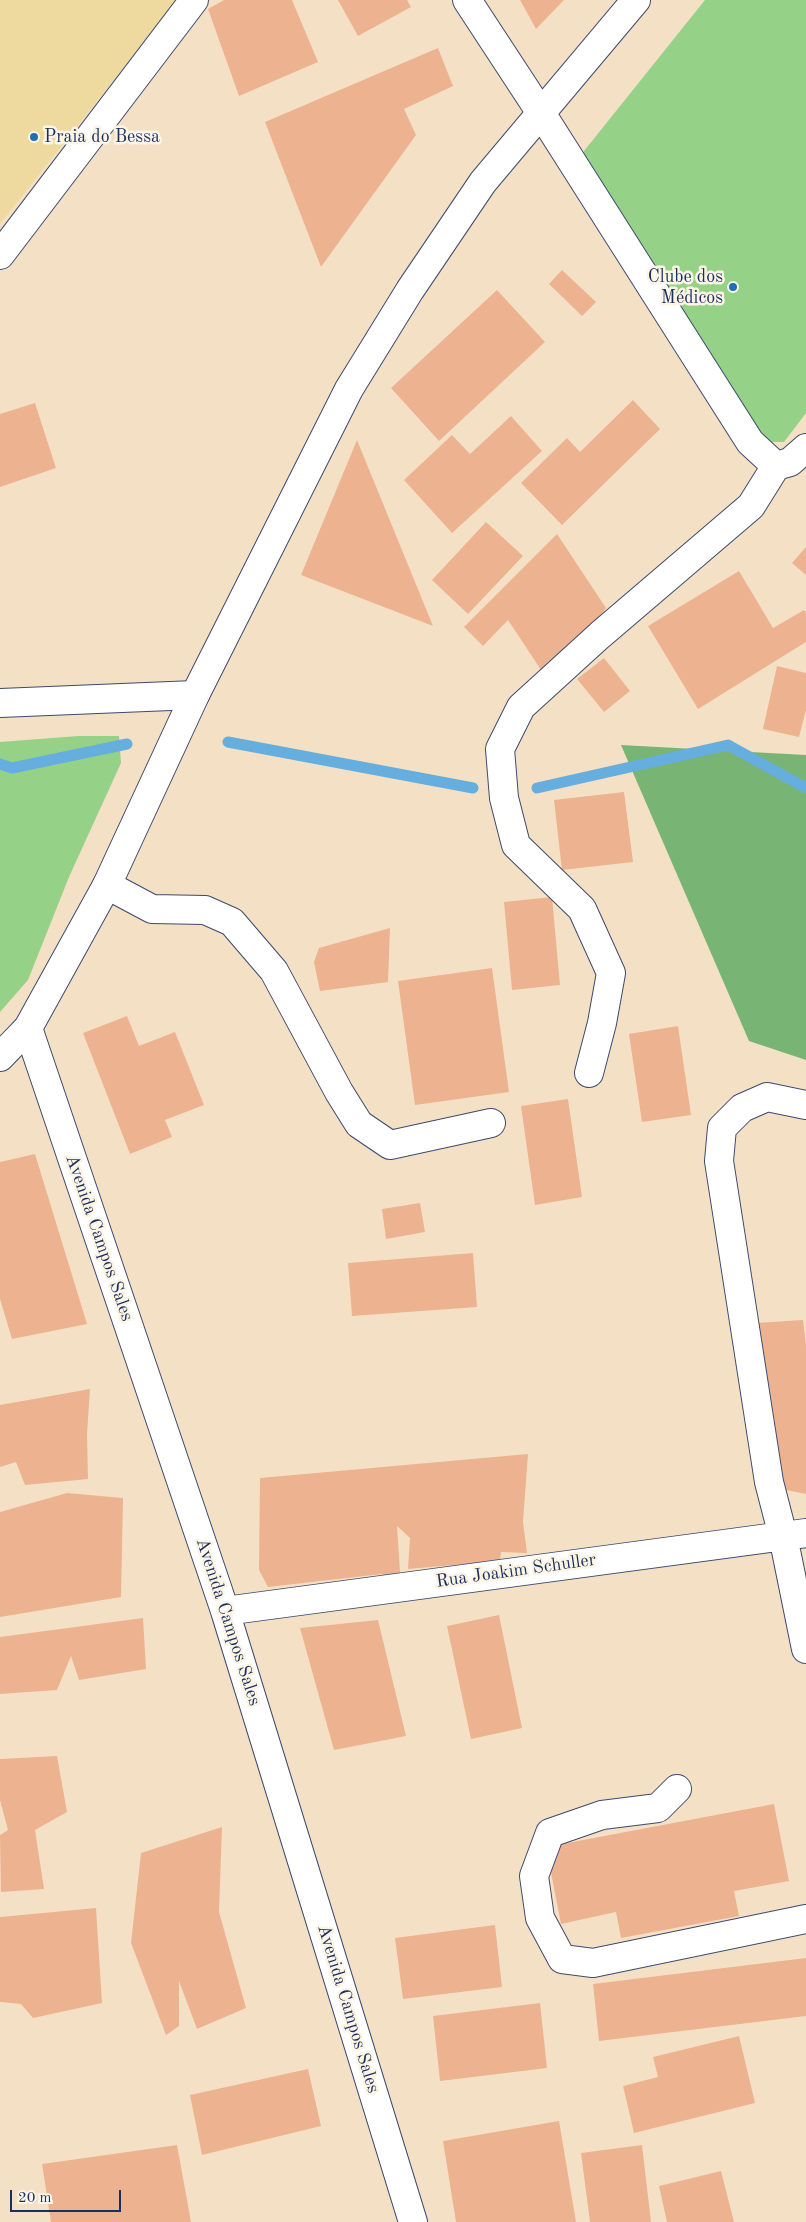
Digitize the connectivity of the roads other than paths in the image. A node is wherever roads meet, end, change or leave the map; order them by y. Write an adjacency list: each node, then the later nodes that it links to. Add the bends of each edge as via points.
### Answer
1 (194, 0): 5 (street)
2 (467, 0): 4 (street)
3 (636, 0): 4 (street)
4 (541, 112): 7 (street, via 750,442); 8 (street, via 484,182 410,290 349,389)
5 (0, 255)
6 (806, 448): 7 (street, via 790,462)
7 (776, 466): 13 (street, via 751,506 521,707 500,749 504,798 516,845 582,909 611,973)
8 (196, 695): 9 (street); 10 (street)
9 (0, 703)
10 (107, 885): 11 (street); 15 (street, via 152,909 206,910 232,922 274,971 359,1124 390,1146)
11 (28, 1028): 12 (street); 17 (street, Avenida Campos Sales)
12 (0, 1057)
13 (589, 1073)
14 (806, 1105): 16 (street, via 767,1097 742,1108 722,1128 719,1161 769,1482)
15 (491, 1123)
16 (794, 1534): 17 (street, Rua Joakim Schuller); 18 (street)
17 (226, 1611): 21 (street, Avenida Campos Sales)
18 (806, 1649)
19 (677, 1789): 20 (street, via 658,1808 602,1815 550,1833 534,1876 540,1918 562,1959 594,1963)
20 (806, 1919)
21 (413, 2222)

